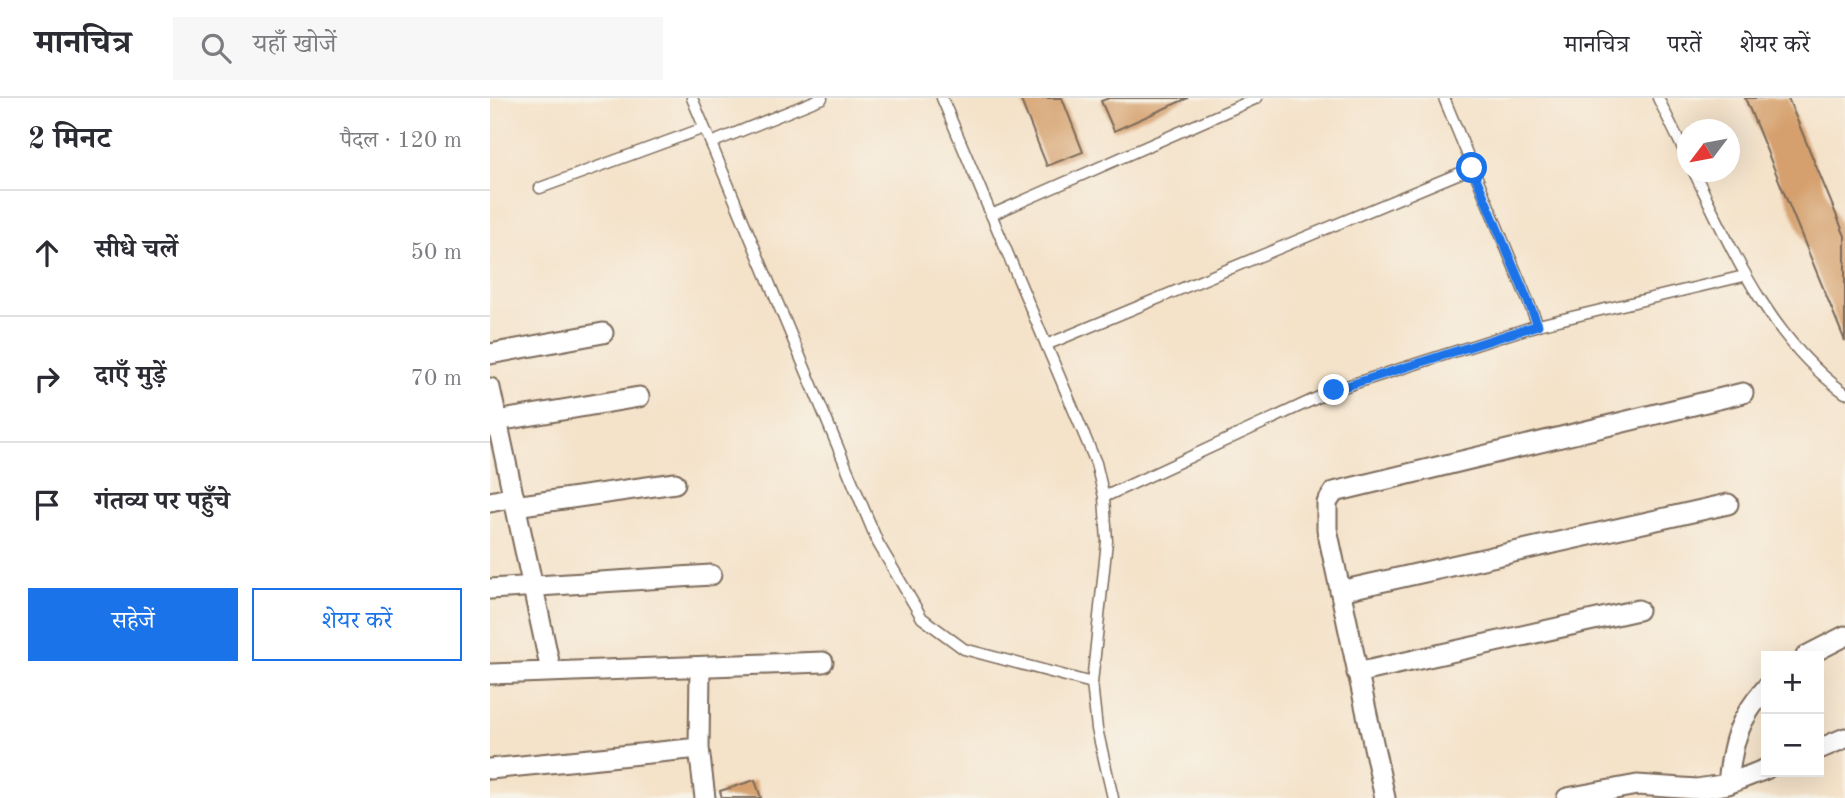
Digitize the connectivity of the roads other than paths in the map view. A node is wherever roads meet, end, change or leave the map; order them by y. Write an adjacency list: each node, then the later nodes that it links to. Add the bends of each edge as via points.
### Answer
1 (692, 98): 7 (lane)
2 (822, 98): 9 (lane)
3 (942, 98): 13 (lane)
4 (1257, 98): 13 (lane)
5 (1444, 98): 10 (lane)
6 (1658, 98): 8 (lane)
7 (704, 128): 9 (lane); 12 (lane)
8 (1677, 137)
9 (711, 144): 41 (lane, via 878,543 922,618 964,649)
10 (1472, 168): 15 (lane); 17 (lane)
11 (1698, 182): 14 (lane)
12 (540, 188)
13 (991, 215): 17 (lane)
14 (1744, 276): 15 (lane); 21 (lane, via 1798,353)
15 (1538, 325): 25 (lane, via 1334,390)
16 (603, 333): 18 (street)
17 (1046, 345): 25 (lane, via 1096,463)
18 (490, 354)
19 (490, 388): 23 (street)
20 (1743, 393): 32 (street, via 1334,492 1326,503 1327,529)
21 (1845, 393)
22 (639, 397): 23 (street)
23 (494, 415): 26 (street)
24 (675, 484): 26 (street)
25 (1104, 497): 41 (lane, via 1107,541)
26 (514, 501): 27 (street); 30 (street)
27 (490, 502)
28 (1728, 503): 32 (street)
29 (711, 575): 30 (street)
30 (533, 585): 31 (street); 38 (street)
31 (490, 589)
32 (1340, 591): 39 (street)
33 (1638, 610): 39 (street)
34 (1845, 636): 35 (street)
35 (1816, 651)
36 (823, 662): 37 (street)
37 (700, 668): 38 (street); 45 (street)
38 (551, 671): 40 (street)
39 (1357, 673): 51 (street)
40 (490, 674)
41 (1092, 683): 50 (lane)
42 (1761, 694): 48 (street, via 1744,715 1732,744)
43 (1845, 738): 44 (street)
44 (1824, 746)
45 (699, 748): 46 (street); 49 (street)
46 (490, 769)
47 (1761, 771): 48 (street)
48 (1728, 784): 52 (street, via 1696,789 1637,785)
49 (705, 798)
50 (1112, 798)
51 (1385, 798)
52 (1567, 798)

